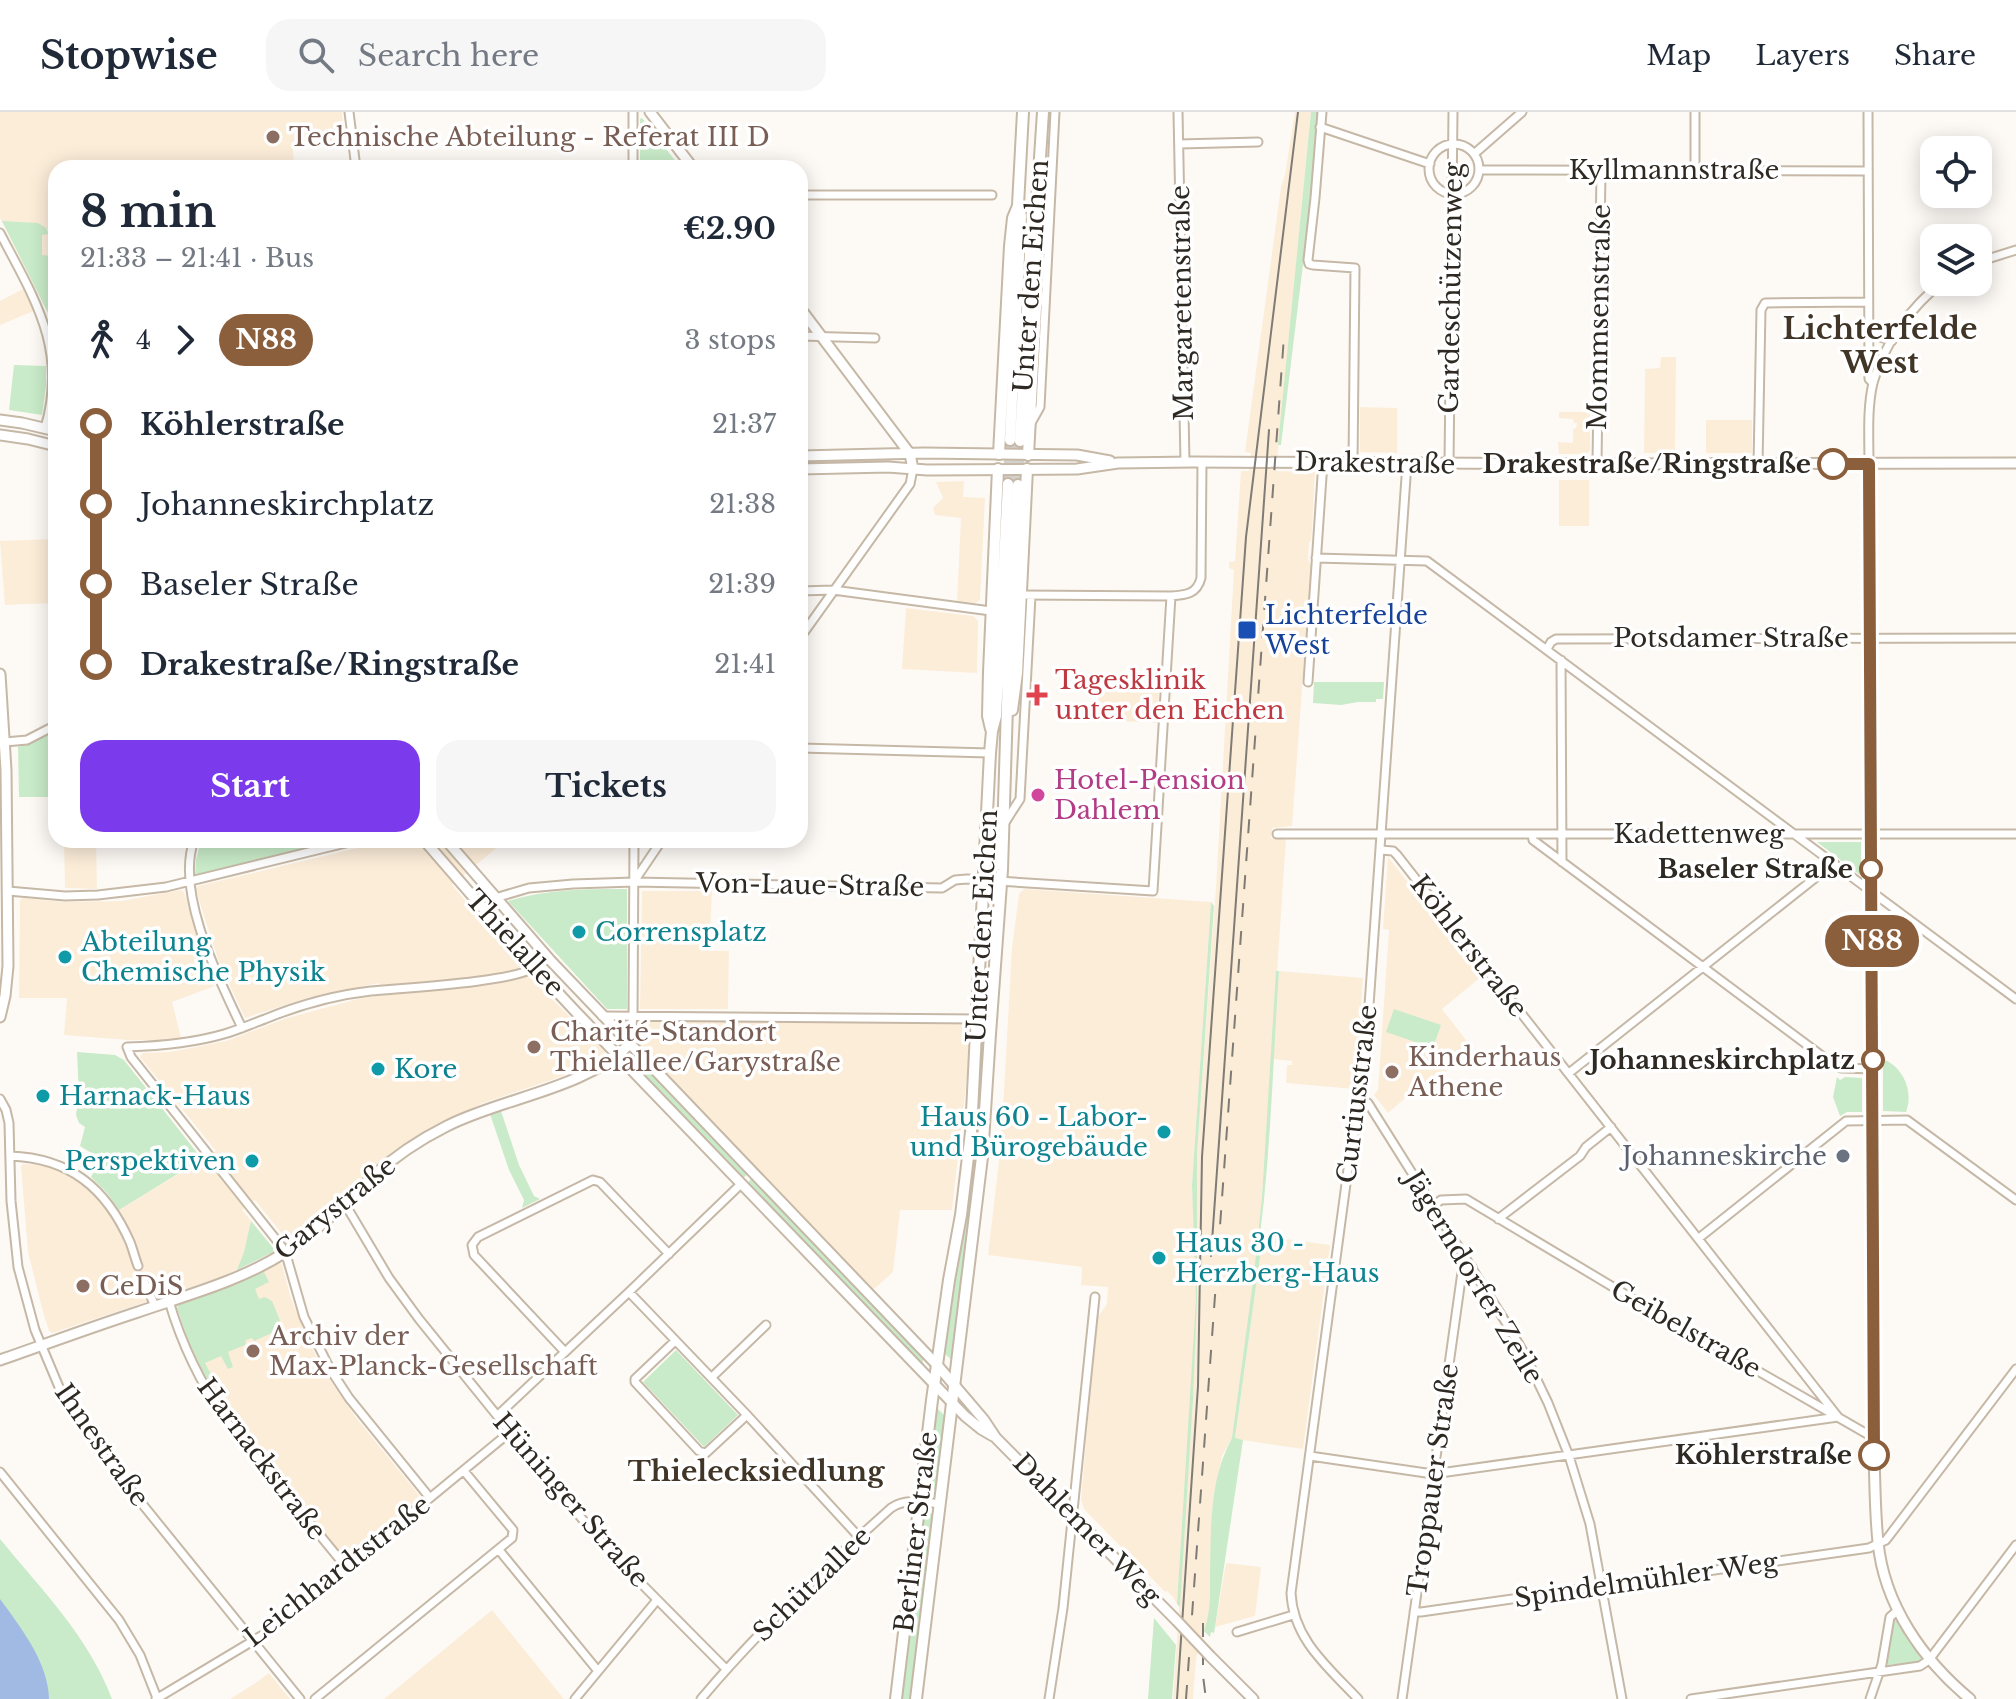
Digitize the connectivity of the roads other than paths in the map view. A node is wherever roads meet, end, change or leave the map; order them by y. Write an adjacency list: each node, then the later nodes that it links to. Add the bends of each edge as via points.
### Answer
1 (349, 112): 18 (street)
2 (633, 112): 19 (street)
3 (650, 112): 20 (main road)
4 (1023, 112): 30 (main road, Unter den Eichen)
5 (1043, 112): 29 (main road, Unter den Eichen)
6 (1055, 112): 47 (street, Unter den Eichen, via 1040,407)
7 (1178, 112): 15 (street, Margaretenstraße)
8 (1322, 112): 13 (street)
9 (1453, 112): 16 (street, Gardeschützenweg)
10 (1522, 112): 17 (street)
11 (1695, 112): 24 (street)
12 (1868, 112): 25 (street)
13 (1320, 127): 21 (street); 61 (street, via 1308,260 1313,265 1355,268)
14 (1258, 142): 15 (street)
15 (1179, 144): 57 (street, Margaretenstraße)
16 (1453, 145): 17 (street); 21 (street, via 1436,152); 26 (street, Gardeschützenweg)
17 (1474, 154): 22 (street)
18 (355, 160)
19 (633, 160)
20 (687, 160)
21 (1430, 164): 26 (street, via 1436,186)
22 (1479, 170): 23 (street, Kyllmannstraße); 26 (street, via 1471,188)
23 (1601, 170): 24 (street, Kyllmannstraße); 65 (street, Mommsenstraße)
24 (1695, 170): 25 (street, Kyllmannstraße)
25 (1868, 171): 35 (street)
26 (1453, 194): 64 (street, Gardeschützenweg)
27 (808, 195): 28 (street)
28 (992, 195)
29 (1037, 203): 30 (main road, Unter den Eichen, via 1015,440); 47 (main road, via 1041,215)
30 (1018, 205): 54 (main road, via 1010,246)
31 (0, 233): 38 (street)
32 (2016, 250): 33 (street)
33 (1992, 258)
34 (1927, 296): 42 (street)
35 (1868, 302): 37 (street); 66 (street, via 1767,303 1761,310)
36 (808, 319): 40 (main road)
37 (1869, 333): 42 (street); 43 (street)
38 (48, 334)
39 (808, 336): 40 (street)
40 (821, 336): 41 (street); 53 (main road)
41 (875, 338)
42 (1892, 341): 43 (street)
43 (1873, 383): 67 (street)
44 (48, 418): 48 (street)
45 (0, 420): 46 (main road)
46 (16, 422): 48 (main road); 51 (main road)
47 (1030, 426): 55 (main road)
48 (45, 428): 49 (main road)
49 (48, 429)
50 (0, 435): 51 (main road)
51 (14, 436): 52 (main road)
52 (48, 444)
53 (910, 454): 54 (main road, Drakestraße); 56 (main road, Drakestraße); 69 (main road)
54 (999, 454): 55 (main road, Drakestraße); 70 (main road)
55 (1028, 455): 60 (main road, Drakestraße, via 1087,456); 71 (main road)
56 (808, 456)
57 (1185, 462): 58 (main road, Drakestraße); 60 (main road, Drakestraße)
58 (1202, 462): 59 (main road, Drakestraße); 77 (street, via 1201,578 1192,593)
59 (1323, 462): 61 (main road, Drakestraße); 72 (street)
60 (1118, 463): 71 (main road, Drakestraße)
61 (1353, 463): 62 (main road, Drakestraße)
62 (1407, 463): 64 (main road, Drakestraße); 73 (street, Curtiusstraße)
63 (2016, 463): 67 (main road, Drakestraße)
64 (1449, 464): 65 (main road, Drakestraße)
65 (1597, 464): 66 (main road, Drakestraße)
66 (1758, 464): 67 (main road, Drakestraße)
67 (1869, 464): 80 (main road)
68 (808, 469): 69 (main road, Drakestraße)
69 (913, 469): 70 (main road, Drakestraße); 74 (street, via 910,484)
70 (998, 469): 71 (main road, Drakestraße); 78 (main road)
71 (1027, 469): 76 (main road)
72 (1316, 558): 73 (street); 85 (street)
73 (1401, 560): 82 (street, via 1427,561); 94 (street, Curtiusstraße)
74 (833, 590): 75 (street); 78 (street); 79 (street)
75 (808, 591)
76 (1026, 595): 77 (street); 86 (main road); 92 (street, Unter den Eichen, via 1020,799)
77 (1171, 596): 112 (street, Von-Laue-Straße, via 1153,891)
78 (991, 611): 88 (main road)
79 (808, 626)
80 (1871, 638): 81 (street, Potsdamer Straße); 82 (street, Potsdamer Straße, via 1556,639); 98 (main road)
81 (2016, 638)
82 (1547, 649): 83 (street)
83 (1561, 660): 96 (street); 97 (street)
84 (0, 674): 89 (main road)
85 (1308, 682)
86 (1008, 726): 88 (main road, Unter den Eichen, via 1013,484); 92 (main road, Unter den Eichen)
87 (48, 729): 89 (street, via 27,740)
88 (992, 731): 91 (main road, Unter den Eichen)
89 (5, 742): 113 (main road)
90 (808, 748): 91 (street)
91 (990, 753): 109 (main road, Unter den Eichen)
92 (1004, 824): 112 (main road, Unter den Eichen)
93 (1277, 834): 94 (street, Kadettenweg)
94 (1382, 834): 95 (street, Kadettenweg); 106 (street, Curtiusstraße)
95 (1532, 834): 96 (street, Kadettenweg); 107 (street)
96 (1562, 834): 97 (street, Kadettenweg); 107 (street)
97 (1794, 834): 98 (street, Kadettenweg); 108 (street)
98 (1871, 834): 99 (street, Kadettenweg); 114 (main road)
99 (2016, 834)
100 (192, 848): 110 (street)
101 (326, 848): 110 (street)
102 (431, 848): 116 (main road, Thielallee)
103 (453, 848): 115 (main road, Thielallee)
104 (634, 848): 111 (street)
105 (657, 848): 111 (street)
106 (1381, 850): 129 (street, Köhlerstraße, via 1397,855); 133 (street, Curtiusstraße)
107 (1562, 862): 118 (street)
108 (1834, 863): 114 (street); 118 (street)
109 (984, 881): 111 (street, Von-Laue-Straße, via 955,880 942,888); 112 (street, Von-Laue-Straße); 124 (main road, Unter den Eichen)
110 (189, 882): 113 (street, via 98,895); 125 (street, via 212,962)
111 (634, 882): 115 (street, via 529,888); 122 (street)
112 (1002, 882): 131 (main road, Unter den Eichen)
113 (8, 891): 123 (main road, via 8,976)
114 (1871, 891): 119 (street); 128 (main road)
115 (495, 898): 116 (main road); 121 (main road, Thielallee)
116 (483, 908): 117 (main road, Thielallee)
117 (534, 967): 120 (main road, Thielallee); 125 (street, via 492,979 329,998)
118 (1702, 967): 128 (street, via 1834,1065); 129 (street)
119 (2016, 999)
120 (581, 1016): 121 (main road); 127 (main road, Thielallee)
121 (602, 1016): 122 (street); 126 (main road, Thielallee)
122 (633, 1016): 124 (street); 126 (street)
123 (0, 1017)
124 (978, 1019): 130 (main road, Unter den Eichen)
125 (242, 1028): 144 (street, via 185,1043 127,1047)
126 (630, 1044): 127 (main road, Garystraße); 137 (main road, Thielallee)
127 (618, 1054): 138 (main road, Thielallee); 140 (main road, Garystraße, via 569,1081 450,1125 374,1175)
128 (1873, 1069): 134 (main road)
129 (1569, 1073): 135 (street, Köhlerstraße)
130 (973, 1089): 131 (main road); 158 (main road, Unter den Eichen)
131 (987, 1090): 162 (main road, Unter den Eichen)
132 (0, 1099): 136 (street, Ihnestraße, via 9,1123)
133 (1360, 1102): 141 (street, Jägerndorfer Zeile, via 1368,1103); 170 (street, Curtiusstraße)
134 (1873, 1120): 139 (street, via 1907,1120); 143 (street, via 1846,1121); 169 (main road)
135 (1611, 1127): 142 (street); 143 (street, Köhlerstraße)
136 (10, 1156): 146 (street, via 50,1161 93,1188 125,1231); 155 (street, Ihnestraße, via 18,1267)
137 (754, 1172): 138 (main road); 158 (main road, Thielallee)
138 (741, 1184): 145 (street); 161 (main road, Thielallee)
139 (2016, 1200)
140 (345, 1204): 144 (main road, Garystraße); 164 (street, Hüninger Straße, via 404,1299)
141 (1433, 1206): 142 (street, Geibelstraße, via 1441,1200 1466,1199); 147 (street, Jägerndorfer Zeile)
142 (1498, 1219): 166 (street, Geibelstraße)
143 (1699, 1238): 166 (street, Köhlerstraße)
144 (284, 1253): 151 (main road, Garystraße, via 229,1281); 175 (street, via 304,1317 330,1369)
145 (669, 1254): 149 (street); 156 (street, via 593,1180 478,1237 472,1245 474,1255)
146 (138, 1266)
147 (1472, 1267): 171 (street, Jägerndorfer Zeile, via 1523,1351); 174 (street, Troppauer Straße, via 1462,1272)
148 (142, 1277): 152 (street)
149 (629, 1292): 154 (street); 156 (street)
150 (1095, 1297): 178 (street)
151 (169, 1301): 152 (main road, Garystraße); 183 (street, Harnackstraße, via 186,1351 210,1397)
152 (155, 1306): 155 (main road, Garystraße)
153 (766, 1325): 160 (street)
154 (675, 1341): 160 (street); 165 (street, via 635,1382 704,1454)
155 (41, 1344): 157 (main road, Garystraße); 190 (street, Ihnestraße, via 59,1387 101,1453)
156 (565, 1352): 164 (street)
157 (0, 1360)
158 (938, 1366): 161 (main road, Berliner Straße); 162 (main road, Thielallee)
159 (2016, 1369): 180 (street)
160 (712, 1377): 165 (street)
161 (935, 1383): 163 (main road, Dahlemer Weg); 176 (main road, Berliner Straße)
162 (954, 1385): 163 (main road, Berliner Straße); 168 (main road, Dahlemer Weg)
163 (952, 1402): 168 (main road, Dahlemer Weg); 177 (main road, Berliner Straße)
164 (498, 1415): 167 (street, Hüninger Straße)
165 (747, 1415): 179 (street)
166 (1838, 1417): 169 (street, Geibelstraße); 171 (street)
167 (510, 1432): 172 (street, Leichhardtstraße); 185 (street, Hüninger Straße)
168 (996, 1438): 178 (main road, Dahlemer Weg)
169 (1874, 1438): 180 (main road)
170 (1310, 1456): 174 (street); 188 (street, Curtiusstraße, via 1291,1593)
171 (1569, 1456): 174 (street); 184 (street, Jägerndorfer Zeile, via 1590,1524)
172 (464, 1471): 175 (street, Leichhardtstraße); 182 (street, via 513,1530)
173 (0, 1472): 195 (street, via 119,1620 140,1655)
174 (1433, 1474): 187 (street, Troppauer Straße)
175 (430, 1498): 183 (street, Leichhardtstraße)
176 (920, 1501): 177 (street, Schützallee); 179 (street, Schützallee, via 897,1504); 200 (main road, Berliner Straße)
177 (940, 1504): 201 (main road, Berliner Straße)
178 (1072, 1514): 202 (street); 203 (main road, Dahlemer Weg, bridge)
179 (859, 1537): 192 (street, Schützallee)
180 (1878, 1544): 184 (street, Spindelmühler Weg); 186 (main road)
181 (2016, 1545): 191 (street)
182 (499, 1550): 193 (street); 197 (street)
183 (346, 1567): 190 (street, Leichhardtstraße)
184 (1601, 1586): 187 (street, Spindelmühler Weg); 206 (street, Jägerndorfer Zeile)
185 (657, 1600): 192 (street, Hüninger Straße); 193 (street)
186 (1897, 1611): 191 (main road); 194 (street, via 1890,1617)
187 (1414, 1612): 205 (street, Troppauer Straße)
188 (1293, 1615): 189 (street); 204 (street, Curtiusstraße, via 1309,1646)
189 (1237, 1632)
190 (253, 1641): 195 (street, Leichhardtstraße); 196 (street, Ihnestraße)
191 (1929, 1660): 194 (street); 209 (main road)
192 (726, 1669): 199 (street, Schützallee)
193 (598, 1671): 198 (street)
194 (1880, 1672): 207 (street); 208 (street)
195 (156, 1699)
196 (300, 1699)
197 (315, 1699)
198 (575, 1699)
199 (701, 1699)
200 (896, 1699)
201 (916, 1699)
202 (1049, 1699)
203 (1253, 1699)
204 (1358, 1699)
205 (1402, 1699)
206 (1622, 1699)
207 (1691, 1699)
208 (1870, 1699)
209 (1970, 1699)

